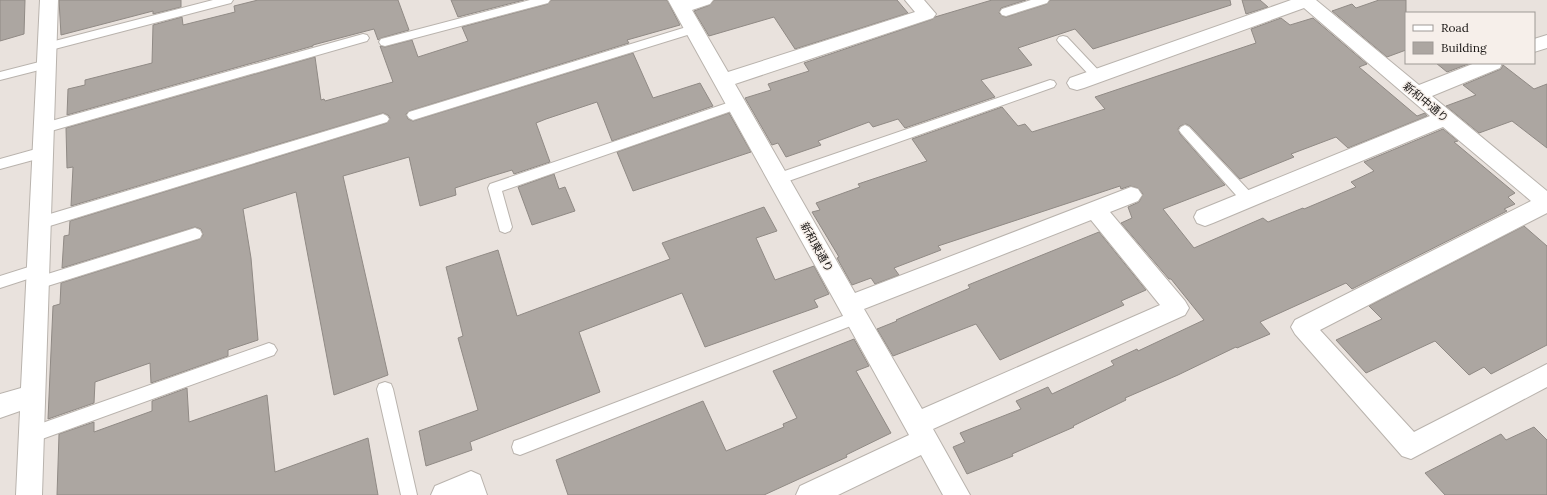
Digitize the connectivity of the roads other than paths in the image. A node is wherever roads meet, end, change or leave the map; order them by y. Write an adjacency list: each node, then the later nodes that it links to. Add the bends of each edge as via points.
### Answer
1 (49, 0): 16 (street)
2 (227, 0): 16 (lane)
3 (544, 0): 14 (lane)
4 (704, 0): 8 (street)
5 (914, 0): 20 (street, via 926,14)
6 (1043, 0): 9 (lane)
7 (1313, 2): 19 (street); 23 (street, 新和中通り)
8 (679, 4): 10 (street, 新和東通り)
9 (1006, 12)
10 (693, 29): 20 (street, 新和東通り); 25 (lane)
11 (363, 38): 28 (lane)
12 (1063, 40): 19 (lane)
13 (1547, 41): 15 (street)
14 (385, 42)
15 (1535, 46)
16 (47, 55): 18 (lane); 28 (street)
17 (1491, 64): 23 (street)
18 (0, 76)
19 (1097, 76): 21 (street)
20 (723, 81): 24 (street, 新和東通り)
21 (1077, 83)
22 (1050, 84): 32 (lane)
23 (1417, 94): 26 (street, 新和中通り)
24 (736, 105): 32 (street, 新和東通り); 39 (lane, via 495,188)
25 (413, 115)
26 (1445, 118): 34 (street); 35 (street, 新和中通り)
27 (383, 119): 38 (lane)
28 (44, 128): 30 (street)
29 (1186, 130): 34 (lane)
30 (43, 152): 31 (lane); 38 (street)
31 (0, 164)
32 (778, 179): 43 (street, 新和東通り)
33 (1131, 195): 36 (street)
34 (1248, 199): 37 (street)
35 (1545, 199): 45 (street, via 1303,326 1411,446)
36 (1095, 209): 43 (street); 49 (street, via 1177,308)
37 (1204, 217)
38 (40, 223): 41 (street)
39 (505, 227)
40 (196, 234): 41 (lane)
41 (38, 277): 42 (lane); 47 (street)
42 (0, 282)
43 (853, 311): 49 (street, 新和東通り); 51 (lane)
44 (269, 350): 50 (lane)
45 (1547, 375)
46 (385, 389): 53 (lane)
47 (33, 395): 48 (street); 50 (street)
48 (0, 406)
49 (921, 432): 56 (street); 57 (street, 新和東通り)
50 (31, 435): 52 (street)
51 (520, 447)
52 (28, 495)
53 (409, 495)
54 (444, 495): 55 (street, via 471,484)
55 (474, 495)
56 (809, 495)
57 (957, 495)

